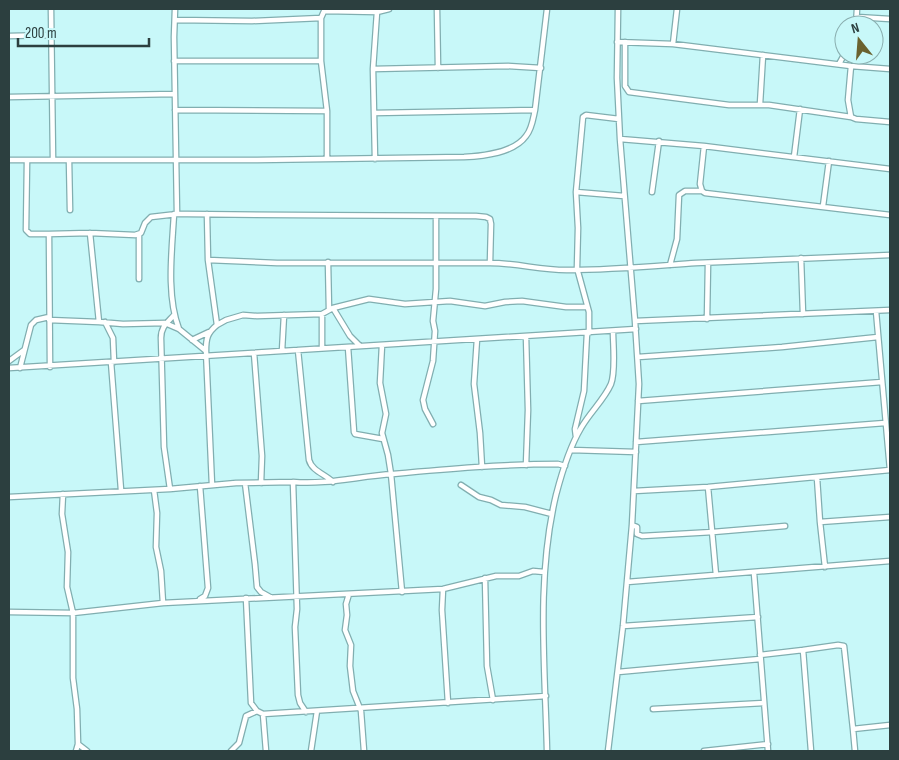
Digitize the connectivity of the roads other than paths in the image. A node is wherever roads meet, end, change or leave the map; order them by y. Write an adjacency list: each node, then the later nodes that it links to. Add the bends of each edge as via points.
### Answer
1 (51, 9): 12 (street)
2 (176, 9): 11 (street)
3 (389, 9): 9 (street)
4 (437, 9): 23 (street)
5 (548, 9): 24 (street)
6 (618, 9): 14 (street)
7 (677, 9): 16 (street)
8 (325, 10): 9 (street); 10 (street)
9 (377, 12): 25 (street)
10 (321, 18): 11 (street); 19 (street)
11 (175, 20): 18 (street)
12 (51, 35): 13 (street); 28 (street)
13 (9, 36)
14 (617, 42): 15 (street); 37 (street)
15 (625, 42): 16 (street); 30 (street, via 625,86 629,92 730,104)
16 (673, 44): 17 (street)
17 (763, 55): 20 (street); 30 (street)
18 (174, 61): 19 (street); 27 (street)
19 (321, 61): 34 (street)
20 (834, 63)
21 (845, 65): 22 (street)
22 (851, 66): 26 (street); 36 (street, via 848,100)
23 (438, 68): 24 (street); 25 (street)
24 (541, 68): 33 (street)
25 (373, 69): 35 (street)
26 (890, 69)
27 (175, 94): 28 (street); 32 (street)
28 (52, 96): 29 (street); 47 (street)
29 (9, 97)
30 (760, 104): 31 (street)
31 (800, 109): 36 (street); 42 (street)
32 (175, 110): 34 (street); 49 (street)
33 (535, 110): 35 (street); 44 (street, via 526,136 512,147 497,152 464,157)
34 (327, 111): 43 (street)
35 (374, 113): 44 (street)
36 (851, 117): 38 (street)
37 (620, 119): 39 (street); 53 (street, via 583,116)
38 (890, 122)
39 (620, 139): 40 (street); 55 (street)
40 (659, 142): 41 (street); 54 (street)
41 (704, 146): 42 (street); 52 (street)
42 (794, 157): 50 (street)
43 (326, 159): 44 (street); 49 (street)
44 (375, 159)
45 (9, 160): 46 (street)
46 (27, 160): 47 (street); 63 (street, via 26,230 30,234)
47 (53, 160): 48 (street)
48 (69, 160): 49 (street); 57 (street)
49 (176, 160): 58 (street)
50 (829, 161): 51 (street); 56 (street)
51 (890, 169)
52 (702, 191): 56 (street); 72 (street, via 679,195 677,239)
53 (576, 192): 55 (street); 74 (street)
54 (652, 192)
55 (624, 196): 73 (street)
56 (823, 206): 60 (street)
57 (70, 210)
58 (175, 214): 59 (street); 64 (street, via 151,217); 84 (street, via 171,257)
59 (207, 214): 61 (street); 67 (street)
60 (890, 215)
61 (436, 216): 69 (street); 70 (street, via 490,219)
62 (90, 233): 63 (street); 64 (street); 88 (street)
63 (49, 234): 85 (street)
64 (139, 234): 75 (street)
65 (890, 255): 66 (street)
66 (801, 258): 71 (street); 82 (street)
67 (208, 260): 68 (street); 90 (street)
68 (328, 262): 69 (street); 78 (street)
69 (436, 262): 70 (street); 76 (street)
70 (490, 263): 74 (street)
71 (708, 263): 72 (street); 86 (street)
72 (670, 265): 73 (street)
73 (631, 269): 74 (street); 87 (street)
74 (577, 270): 77 (street)
75 (139, 279)
76 (435, 301): 77 (street, via 486,306 522,301); 78 (street, via 405,304 368,299); 100 (street)
77 (587, 307): 95 (street)
78 (331, 309): 81 (street); 102 (street)
79 (890, 310): 80 (street)
80 (876, 311): 82 (street); 97 (street)
81 (322, 314): 83 (street); 104 (street)
82 (803, 314): 86 (street)
83 (284, 315): 90 (street, via 243,315); 107 (street)
84 (174, 316): 89 (street); 91 (street)
85 (49, 319): 88 (street); 105 (street, via 33,322); 114 (street)
86 (707, 319): 87 (street)
87 (635, 321): 92 (street)
88 (102, 322): 89 (street); 113 (street, via 113,338)
89 (165, 323): 91 (street); 111 (street, via 161,333)
90 (217, 325): 94 (street)
91 (180, 329): 99 (street)
92 (636, 329): 93 (street); 110 (street)
93 (613, 331): 95 (street); 121 (street, via 611,383)
94 (208, 332): 99 (street); 109 (street)
95 (588, 333): 96 (street); 121 (street, via 584,390)
96 (526, 336): 98 (street); 126 (street)
97 (878, 337): 110 (street); 117 (street)
98 (477, 339): 100 (street); 128 (street, via 474,384)
99 (192, 340): 109 (street)
100 (434, 342): 101 (street); 120 (street, via 433,361 423,400)
101 (382, 345): 102 (street); 122 (street, via 380,383 386,410)
102 (360, 346): 103 (street)
103 (348, 347): 104 (street); 122 (street, via 354,432)
104 (322, 348): 106 (street)
105 (24, 350): 112 (street); 116 (street)
106 (298, 350): 107 (street); 133 (street, via 310,466)
107 (282, 351): 108 (street)
108 (254, 353): 109 (street); 135 (street)
109 (206, 354): 111 (street); 136 (street)
110 (638, 357): 118 (street)
111 (162, 359): 113 (street); 140 (street, via 164,447)
112 (9, 361)
113 (113, 362): 114 (street); 141 (street)
114 (50, 366): 116 (street)
115 (9, 368): 116 (street)
116 (20, 368)
117 (882, 382): 118 (street); 119 (street)
118 (638, 401): 123 (street)
119 (886, 423): 123 (street); 129 (street)
120 (433, 424)
121 (576, 437): 124 (street)
122 (383, 439): 130 (street)
123 (636, 442): 125 (street)
124 (571, 450): 125 (street); 127 (street)
125 (636, 452): 143 (street)
126 (526, 465): 127 (street); 128 (street)
127 (565, 466): 146 (street)
128 (482, 467): 130 (street)
129 (890, 470): 131 (street)
130 (391, 474): 133 (street); 160 (street)
131 (817, 478): 139 (street); 148 (street)
132 (293, 482): 133 (street); 135 (street); 162 (street)
133 (333, 482)
134 (245, 483): 135 (street); 136 (street); 163 (street, via 256,587)
135 (261, 483)
136 (212, 485): 138 (street)
137 (461, 485): 146 (street, via 479,498)
138 (200, 486): 140 (street); 165 (street, via 208,588)
139 (708, 487): 143 (street); 151 (street)
140 (170, 489): 142 (street)
141 (121, 490): 142 (street); 144 (street)
142 (154, 490): 166 (street, via 156,547)
143 (634, 491): 149 (street)
144 (62, 494): 145 (street); 168 (street, via 68,552 67,587)
145 (9, 497)
146 (552, 514): 154 (street)
147 (890, 517): 148 (street)
148 (820, 522): 153 (street)
149 (632, 525): 151 (street, via 637,527 640,536); 158 (street)
150 (785, 526): 151 (street)
151 (713, 532): 156 (street)
152 (890, 561): 153 (street)
153 (825, 567): 155 (street)
154 (544, 572): 157 (street); 174 (street, via 542,617)
155 (754, 573): 156 (street); 169 (street)
156 (716, 575): 158 (street)
157 (485, 578): 159 (street); 175 (street, via 488,666)
158 (627, 582): 170 (street)
159 (442, 589): 160 (street); 176 (street)
160 (402, 592): 161 (street)
161 (349, 594): 162 (street); 178 (street, via 346,630 353,691)
162 (297, 595): 163 (street); 182 (street, via 298,695)
163 (270, 597): 164 (street)
164 (246, 598): 165 (street); 180 (street, via 251,703)
165 (199, 600): 166 (street)
166 (163, 603): 168 (street)
167 (9, 612): 168 (street)
168 (73, 613): 186 (street)
169 (758, 617): 170 (street); 172 (street)
170 (623, 626): 173 (street)
171 (803, 650): 172 (street); 185 (street, via 844,646); 199 (street)
172 (760, 657): 173 (street); 177 (street)
173 (618, 672): 196 (street)
174 (546, 696): 175 (street); 195 (street)
175 (493, 700): 176 (street)
176 (448, 702): 178 (street)
177 (764, 702): 179 (street); 187 (street)
178 (360, 708): 181 (street); 194 (street)
179 (653, 709)
180 (257, 711): 183 (street); 191 (street, via 246,716 239,743)
181 (316, 711): 182 (street); 193 (street)
182 (306, 712): 183 (street)
183 (263, 714): 192 (street)
184 (890, 725): 185 (street)
185 (853, 729): 200 (street)
186 (78, 744): 189 (street); 190 (street)
187 (768, 744): 188 (street); 198 (street)
188 (724, 750): 197 (street)
189 (76, 751)
190 (88, 751)
191 (231, 751)
192 (266, 751)
193 (311, 751)
194 (364, 751)
195 (547, 751)
196 (608, 751)
197 (704, 751)
198 (768, 751)
199 (811, 751)
200 (855, 751)

